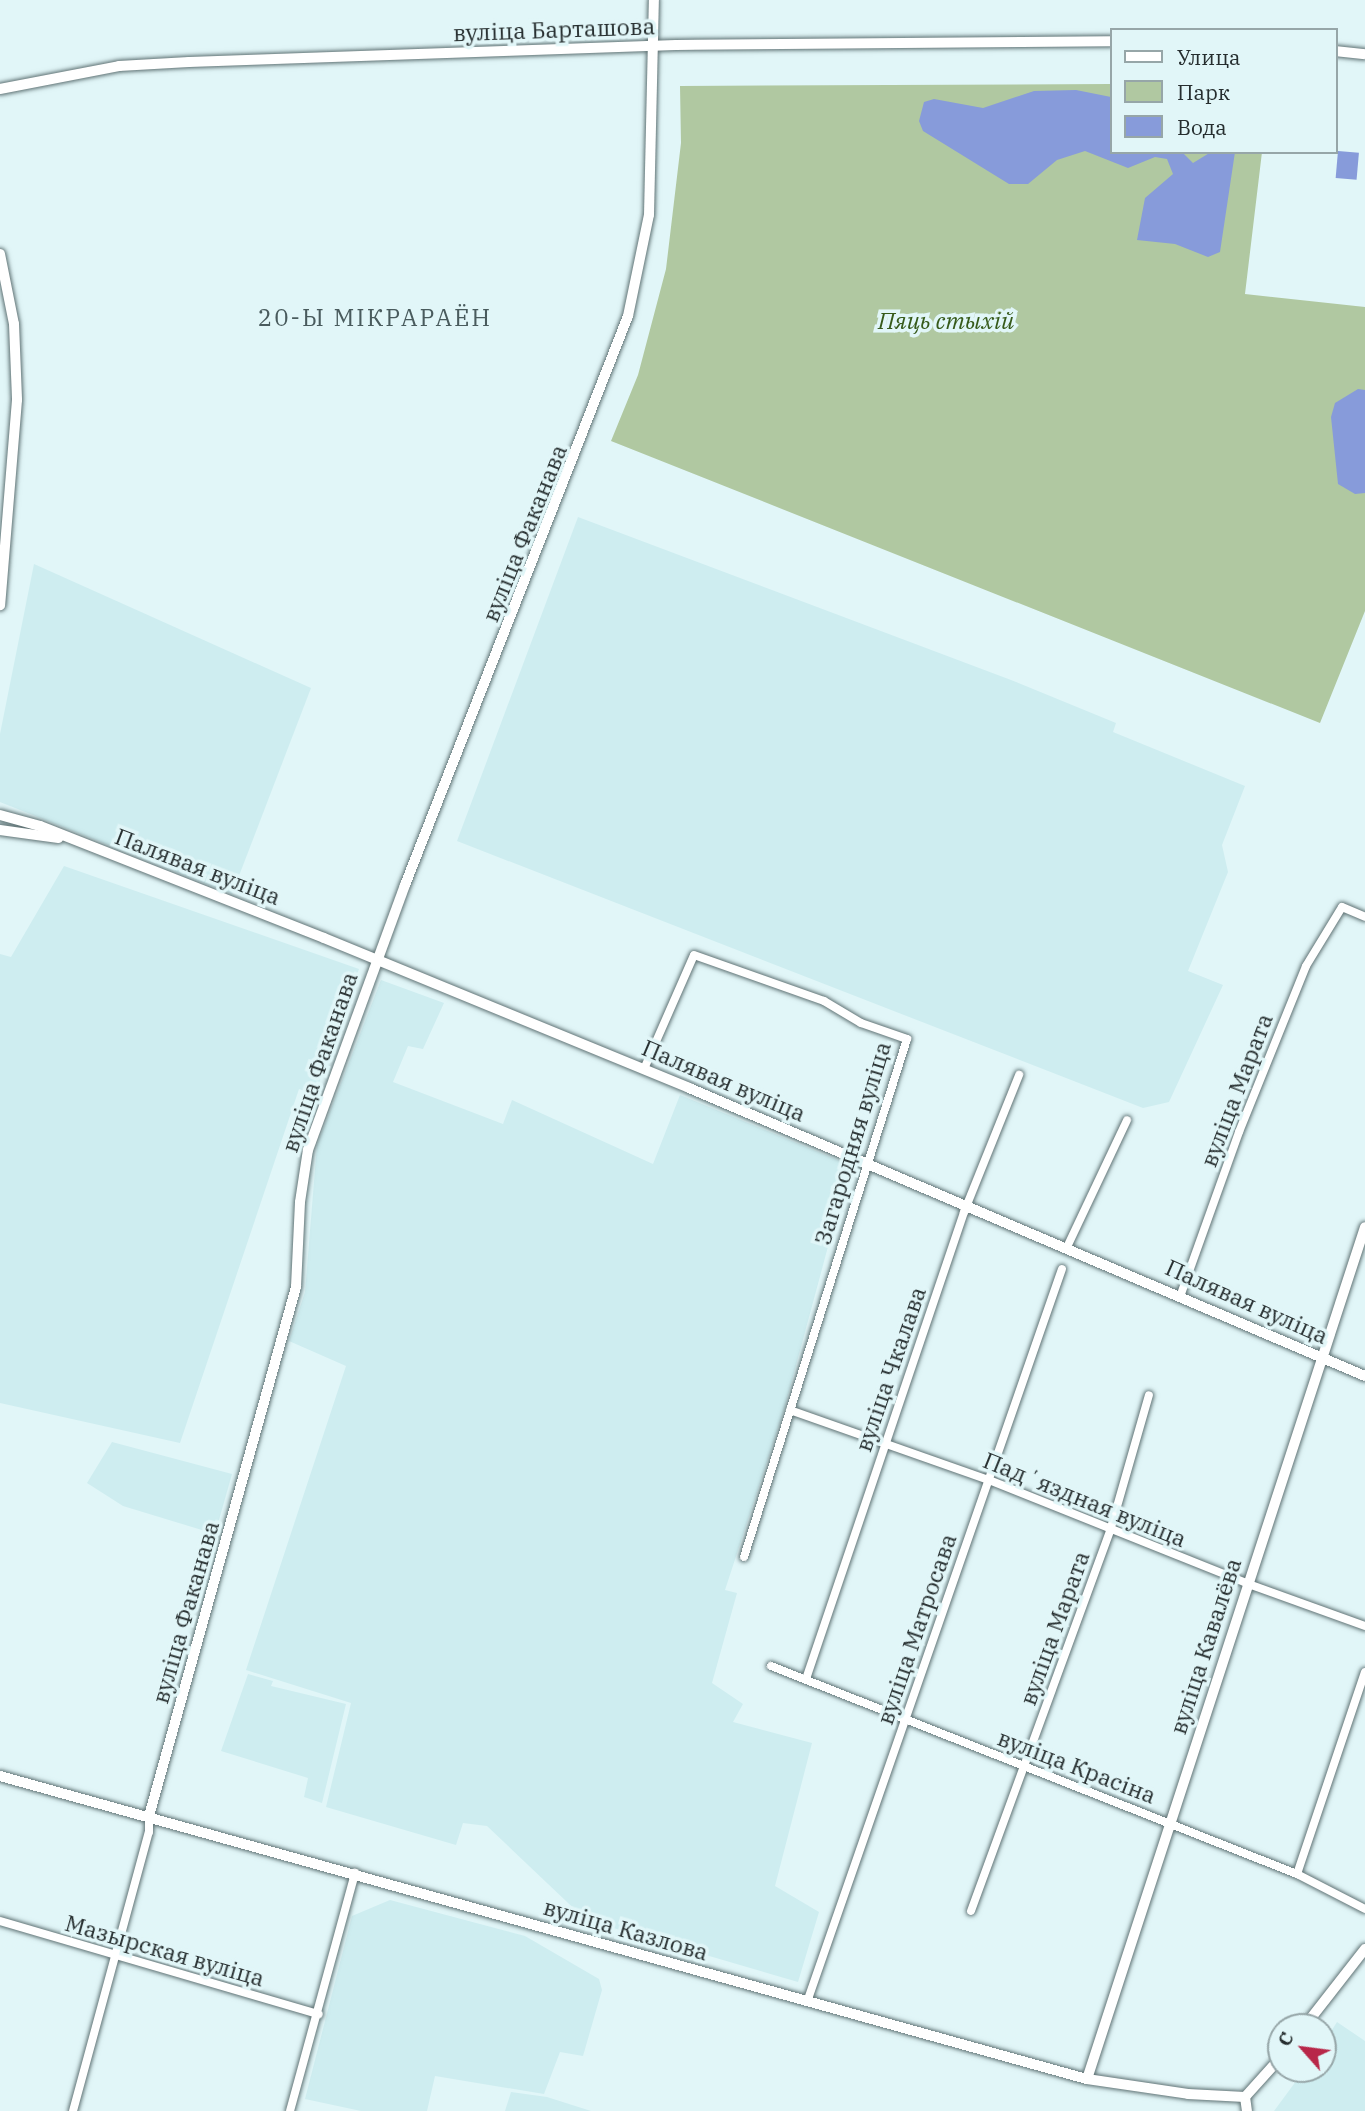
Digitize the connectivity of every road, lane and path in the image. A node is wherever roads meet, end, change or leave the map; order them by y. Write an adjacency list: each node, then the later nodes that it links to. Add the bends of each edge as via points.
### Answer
1 (654, 0): 3 (main road, вуліца Факанава)
2 (1110, 41): 3 (main road, вуліца Барташова)
3 (654, 47): 6 (main road, вуліца Барташова, via 119,66); 13 (main road, вуліца Факанава, via 649,215 617,353)
4 (1337, 51): 5 (main road)
5 (1365, 54)
6 (0, 89)
7 (0, 254): 8 (main road, via 14,324 17,400)
8 (0, 605)
9 (0, 815): 11 (main road, Палявая вуліца, via 40,826)
10 (0, 830): 11 (main road, Палявая вуліца)
11 (61, 838): 13 (main road, Палявая вуліца)
12 (1365, 917): 22 (street, вуліца Марата, via 1342,907 1301,979)
13 (377, 960): 14 (main road, Палявая вуліца); 39 (main road, вуліца Факанава, via 308,1150 296,1286)
14 (644, 1069): 17 (main road, Палявая вуліца); 17 (street, Загародняя вуліца, via 694,955 824,1001 861,1023 907,1039)
15 (1019, 1075): 18 (street, вуліца Чкалава)
16 (1127, 1120): 20 (street)
17 (866, 1161): 18 (main road, Палявая вуліца); 26 (street, Загародняя вуліца)
18 (968, 1203): 20 (main road, Палявая вуліца); 27 (street, вуліца Чкалава)
19 (1365, 1227): 23 (street, вуліца Кавалёва)
20 (1068, 1245): 22 (main road, Палявая вуліца)
21 (1062, 1269): 28 (street, вуліца Матросава)
22 (1181, 1294): 23 (main road, Палявая вуліца)
23 (1322, 1356): 24 (main road, Палявая вуліца); 31 (street, вуліца Кавалёва)
24 (1365, 1376)
25 (1149, 1395): 29 (street, вуліца Марата)
26 (790, 1410): 27 (street, Падʼяздная вуліца); 30 (street, Загародняя вуліца)
27 (885, 1443): 28 (street, Падʼяздная вуліца); 35 (street, вуліца Чкалава)
28 (989, 1480): 29 (street, Падʼяздная вуліца); 36 (street, вуліца Матросава)
29 (1110, 1531): 31 (street, Падʼяздная вуліца); 37 (street, вуліца Марата)
30 (744, 1557)
31 (1246, 1583): 32 (street, Падʼяздная вуліца); 40 (street, вуліца Кавалёва)
32 (1365, 1626)
33 (771, 1666): 35 (street, вуліца Красіна)
34 (1365, 1672): 42 (street)
35 (806, 1679): 36 (street, вуліца Красіна)
36 (906, 1717): 37 (street, вуліца Красіна); 48 (street, вуліца Матросава)
37 (1024, 1768): 40 (street, вуліца Красіна); 44 (street, вуліца Марата)
38 (0, 1776): 39 (main road, вуліца Казлова)
39 (149, 1816): 41 (main road, вуліца Казлова); 47 (street, вуліца Факанава, via 149,1832)
40 (1168, 1823): 42 (street, вуліца Красіна); 52 (street, вуліца Кавалёва)
41 (355, 1873): 48 (main road, вуліца Казлова); 50 (street)
42 (1297, 1874): 43 (street, вуліца Красіна)
43 (1365, 1909)
44 (971, 1911)
45 (0, 1922): 47 (street, Мазырская вуліца)
46 (1365, 1949): 49 (main road)
47 (114, 1956): 50 (street, Мазырская вуліца); 54 (street, вуліца Факанава)
48 (807, 2002): 52 (main road, вуліца Казлова)
49 (1315, 2013)
50 (320, 2014): 55 (street)
51 (1267, 2072): 53 (main road)
52 (1087, 2079): 53 (main road, вуліца Казлова)
53 (1245, 2097): 56 (street)
54 (73, 2111)
55 (290, 2111)
56 (1247, 2111)

